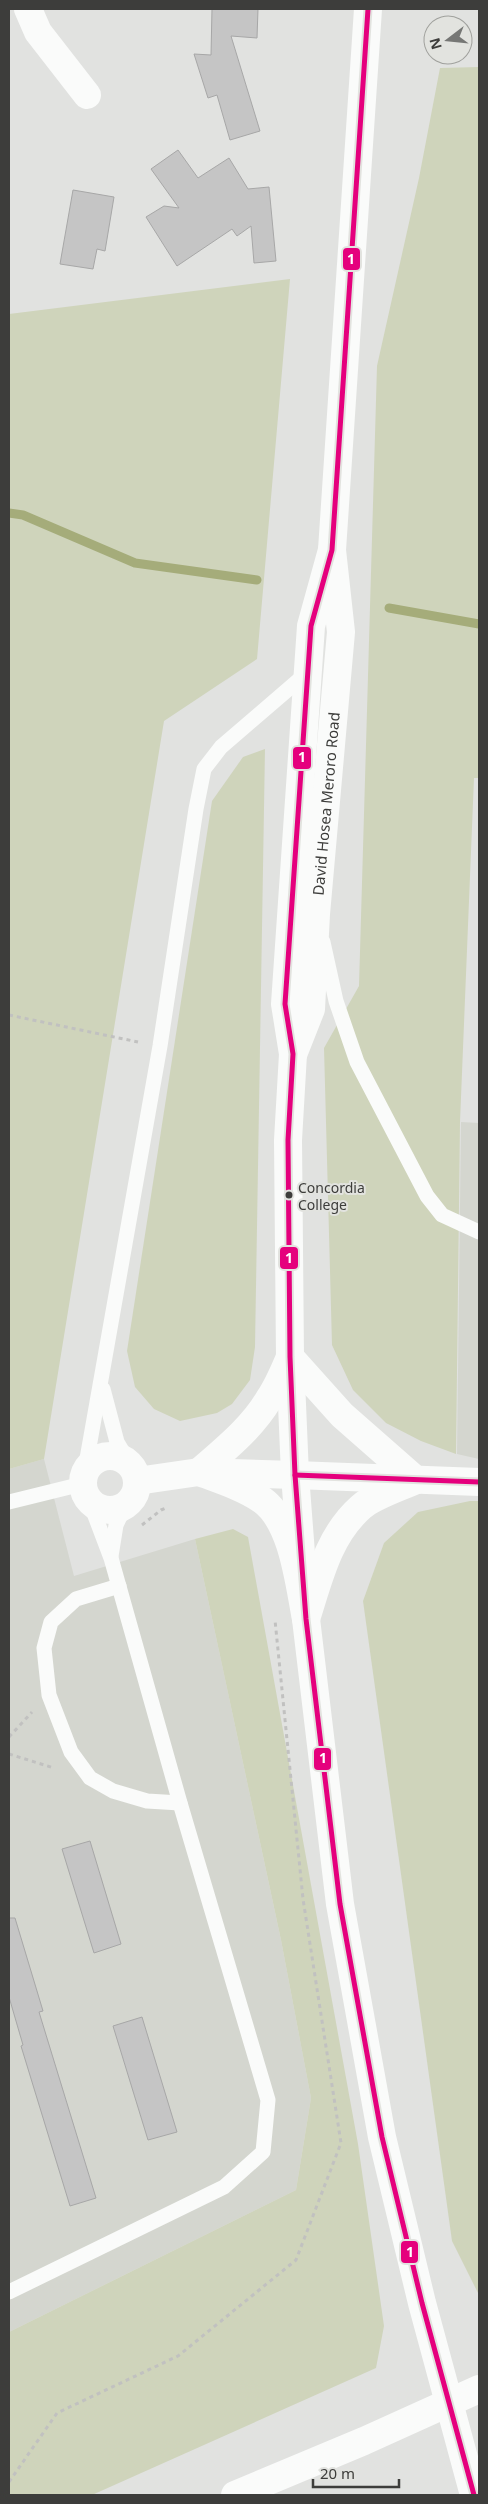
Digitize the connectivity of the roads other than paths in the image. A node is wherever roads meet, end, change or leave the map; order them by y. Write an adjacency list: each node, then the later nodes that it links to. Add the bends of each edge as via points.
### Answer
1 (28, 9): 3 (main road, via 38,32)
2 (368, 9): 4 (main road, David Hosea Meroro Road)
3 (87, 95)
4 (332, 550): 5 (main road, David Hosea Meroro Road, via 311,626); 6 (main road, David Hosea Meroro Road, via 341,632)
5 (306, 673): 7 (main road, David Hosea Meroro Road, via 285,1004); 10 (lane, via 221,747 204,769)
6 (316, 914): 7 (main road, David Hosea Meroro Road, via 310,1009); 8 (lane, via 336,1001 357,1062 428,1196 442,1215)
7 (293, 1054): 9 (main road, David Hosea Meroro Road, via 288,1140)
8 (479, 1232)
9 (290, 1357): 12 (main road, via 269,1400 256,1417); 13 (main road, David Hosea Meroro Road); 14 (main road, via 342,1415)
10 (102, 1383): 11 (lane, via 117,1442); 16 (lane)
11 (134, 1472): 12 (main road); 16 (main road, via 115,1455 106,1455 90,1463); 18 (main road, via 134,1495)
12 (199, 1472): 13 (main road); 21 (main road, via 244,1489 278,1514 292,1552)
13 (295, 1475): 14 (main road); 21 (main road, David Hosea Meroro Road)
14 (416, 1480): 15 (main road); 21 (main road, via 362,1506 337,1534)
15 (479, 1482)
16 (86, 1485): 17 (lane); 18 (main road, via 102,1509); 19 (lane)
17 (9, 1502)
18 (124, 1506): 19 (lane, via 116,1525)
19 (111, 1558): 20 (lane)
20 (119, 1586): 22 (lane); 22 (lane, via 76,1599 51,1622 44,1648 48,1696 71,1752 90,1778 113,1791 147,1801)
21 (306, 1619): 26 (main road, David Hosea Meroro Road, via 340,1904 382,2137 422,2303)
22 (180, 1802): 23 (lane, via 268,2100 264,2152 224,2187)
23 (9, 2292)
24 (479, 2388): 25 (main road, via 364,2441)
25 (234, 2495)
26 (474, 2495)

